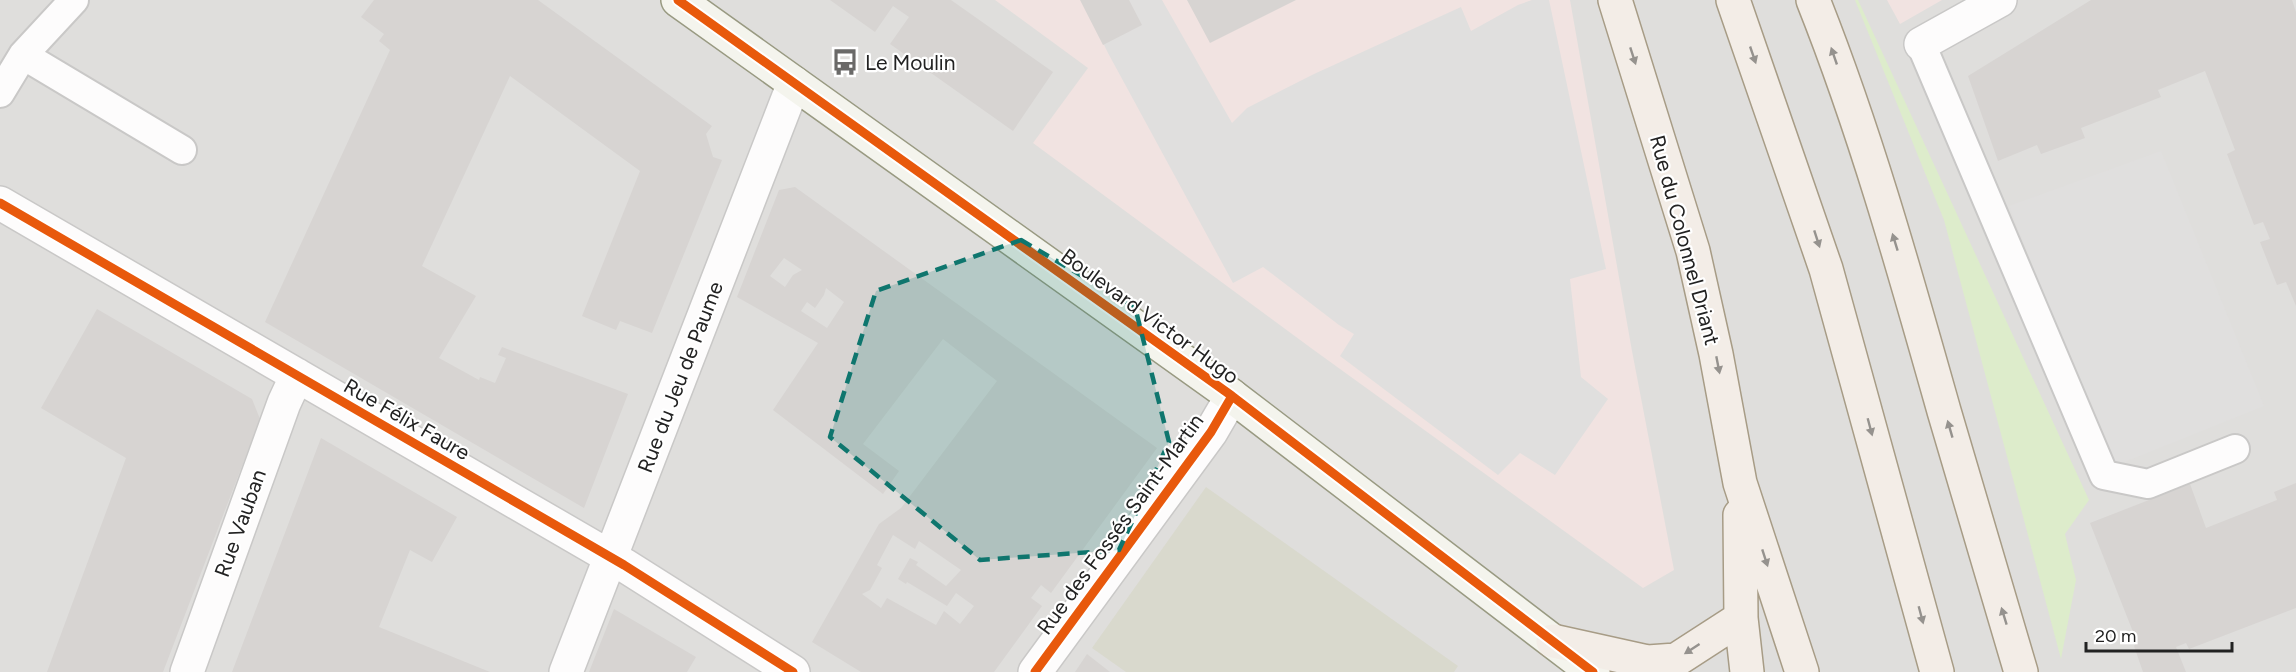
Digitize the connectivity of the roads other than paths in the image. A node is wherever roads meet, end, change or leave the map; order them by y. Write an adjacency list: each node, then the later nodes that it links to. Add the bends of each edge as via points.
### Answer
1 (74, 0): 8 (lane)
2 (678, 0): 9 (main road, Boulevard Victor Hugo)
3 (1615, 0): 16 (main road, Rue du Colonnel Driant, one-way to 16, via 1692,251)
4 (1733, 0): 27 (main road, one-way to 27, via 1826,269)
5 (1812, 0): 28 (main road, one-way to 5, via 1904,271)
6 (2000, 0): 7 (street)
7 (1921, 44): 15 (lane, via 2104,475 2148,484)
8 (23, 55): 10 (lane); 11 (lane)
9 (794, 83): 14 (main road, Boulevard Victor Hugo); 17 (street, Rue du Jeu de Paume)
10 (0, 93)
11 (182, 150)
12 (0, 203): 13 (street, Rue Félix Faure)
13 (297, 375): 17 (street, Rue Félix Faure); 20 (street, Rue Vauban)
14 (1232, 396): 19 (main road, Boulevard Victor Hugo); 23 (street, Rue des Fossés Saint-Martin, via 1211,432)
15 (2235, 449)
16 (1740, 483): 18 (main road); 26 (main road, one-way to 26)
17 (611, 557): 21 (street, Rue du Jeu de Paume); 22 (street, Rue Félix Faure)
18 (1741, 618): 19 (main road, one-way to 19, via 1676,660 1648,662); 25 (main road)
19 (1553, 641): 24 (main road, Boulevard Victor Hugo)
20 (187, 672)
21 (566, 672)
22 (793, 672)
23 (1035, 672)
24 (1593, 672)
25 (1747, 672)
26 (1802, 672)
27 (1937, 672)
28 (2021, 672)

